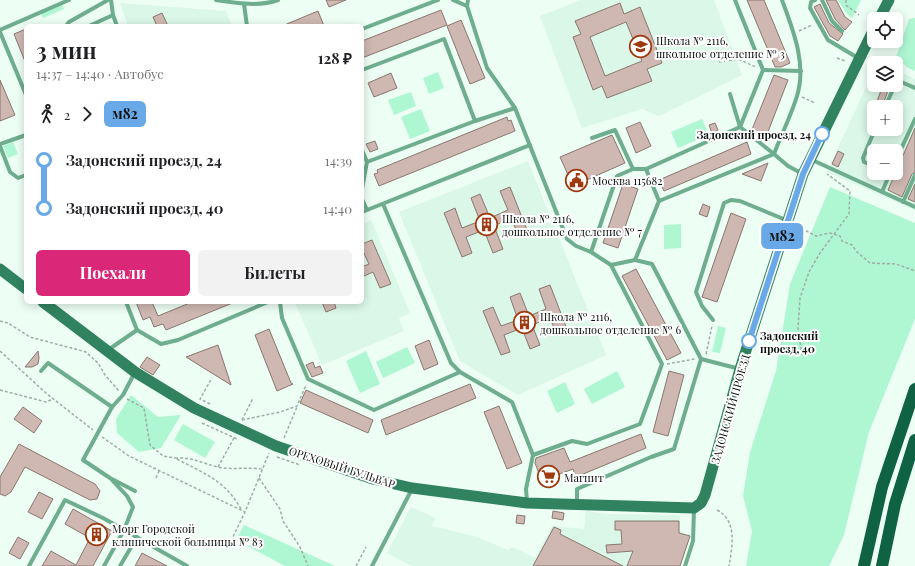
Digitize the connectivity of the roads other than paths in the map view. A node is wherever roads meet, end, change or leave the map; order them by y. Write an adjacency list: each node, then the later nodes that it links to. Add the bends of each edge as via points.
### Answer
1 (69, 0): 24 (lane)
2 (108, 0): 19 (lane)
3 (111, 0): 18 (lane)
4 (216, 0): 15 (lane)
5 (278, 0): 14 (lane)
6 (438, 0): 23 (lane)
7 (453, 0): 16 (lane)
8 (468, 0): 16 (lane)
9 (735, 0): 29 (lane)
10 (782, 0): 30 (lane, via 795,33)
11 (815, 0): 27 (lane, via 811,2 810,8 828,40)
12 (822, 0): 25 (lane, via 832,21)
13 (889, 0): 17 (street)
14 (272, 1): 15 (lane)
15 (244, 4): 22 (lane)
16 (467, 6): 35 (lane, via 487,68)
17 (883, 12)
18 (113, 15): 20 (lane); 21 (lane)
19 (68, 24)
20 (94, 24)
21 (116, 24)
22 (247, 24)
23 (364, 28)
24 (0, 31): 33 (lane)
25 (842, 31)
26 (867, 43): 27 (street, ЗАДОНСКИЙ ПРОЕЗД)
27 (859, 59): 47 (street, ЗАДОНСКИЙ ПРОЕЗД)
28 (364, 69): 37 (lane, via 444,39)
29 (763, 70): 30 (lane); 38 (lane)
30 (801, 71): 45 (lane, via 797,96)
31 (903, 83): 32 (lane)
32 (915, 88)
33 (24, 90)
34 (730, 94): 38 (lane)
35 (515, 108): 37 (lane); 42 (lane)
36 (915, 118): 43 (lane)
37 (475, 121): 48 (lane)
38 (740, 127): 45 (lane); 51 (lane)
39 (24, 136): 41 (lane)
40 (592, 138): 50 (lane, via 615,130)
41 (0, 145): 54 (lane, via 10,172 18,178)
42 (530, 145): 61 (lane); 66 (lane, via 567,239)
43 (903, 145)
44 (867, 148): 49 (lane, via 863,158)
45 (774, 154): 52 (lane); 58 (lane)
46 (364, 155): 48 (lane)
47 (810, 159): 52 (street, ЗАДОНСКИЙ ПРОЕЗД); 57 (lane)
48 (367, 162): 55 (lane)
49 (867, 163)
50 (633, 169): 51 (lane); 66 (lane, via 617,176)
51 (646, 169): 58 (lane)
52 (803, 174): 65 (street, ЗАДОНСКИЙ ПРОЕЗД)
53 (915, 175): 59 (lane)
54 (24, 176)
55 (364, 178)
56 (886, 180): 57 (lane)
57 (882, 192): 59 (lane)
58 (659, 201): 67 (lane)
59 (903, 202): 62 (lane)
60 (364, 203): 63 (lane)
61 (383, 204): 63 (lane); 82 (lane, via 451,363)
62 (915, 207)
63 (367, 210): 64 (lane)
64 (364, 211)
65 (787, 220): 75 (lane, via 740,201 731,200 724,203 696,292 702,306); 79 (street, ЗАДОНСКИЙ ПРОЕЗД)
66 (591, 252): 68 (lane)
67 (636, 260): 68 (lane); 78 (lane, via 652,264)
68 (611, 265): 86 (lane, via 662,364 640,424 587,444 572,441)
69 (0, 269): 70 (street)
70 (24, 287)
71 (45, 304): 77 (street, ОРЕХОВЫЙ БУЛЬВАР)
72 (127, 304): 76 (lane)
73 (263, 304): 76 (lane, via 178,340 160,344)
74 (280, 304): 82 (lane, via 282,318 308,379 374,410)
75 (713, 320)
76 (137, 330): 77 (lane)
77 (104, 356): 81 (street, ОРЕХОВЫЙ БУЛЬВАР)
78 (703, 359): 79 (lane); 91 (lane, via 674,449 577,489)
79 (740, 369): 92 (street, ЗАДОНСКИЙ ПРОЕЗД, via 706,495)
80 (41, 371): 84 (lane, via 48,363)
81 (135, 372): 84 (lane, via 123,395); 88 (street, ОРЕХОВЫЙ БУЛЬВАР, via 194,408 276,446 373,479)
82 (460, 372): 86 (lane, via 512,402)
83 (915, 389): 101 (main road, via 882,487)
84 (112, 407): 87 (lane, via 83,460)
85 (915, 440): 102 (main road, via 895,504)
86 (533, 455): 90 (lane, via 526,489)
87 (110, 478): 89 (lane); 93 (lane, via 127,496 132,507)
88 (412, 488): 90 (street, ОРЕХОВЫЙ БУЛЬВАР); 99 (lane)
89 (135, 491)
90 (527, 504): 91 (street, ОРЕХОВЫЙ БУЛЬВАР)
91 (577, 505): 92 (street, ОРЕХОВЫЙ БУЛЬВАР)
92 (694, 508): 100 (lane, via 693,541)
93 (124, 530): 94 (lane); 95 (lane, via 65,500); 96 (lane)
94 (137, 537): 97 (lane); 98 (lane)
95 (29, 566)
96 (104, 566)
97 (120, 566)
98 (187, 566)
99 (372, 566)
100 (685, 566)
101 (864, 566)
102 (882, 566)

